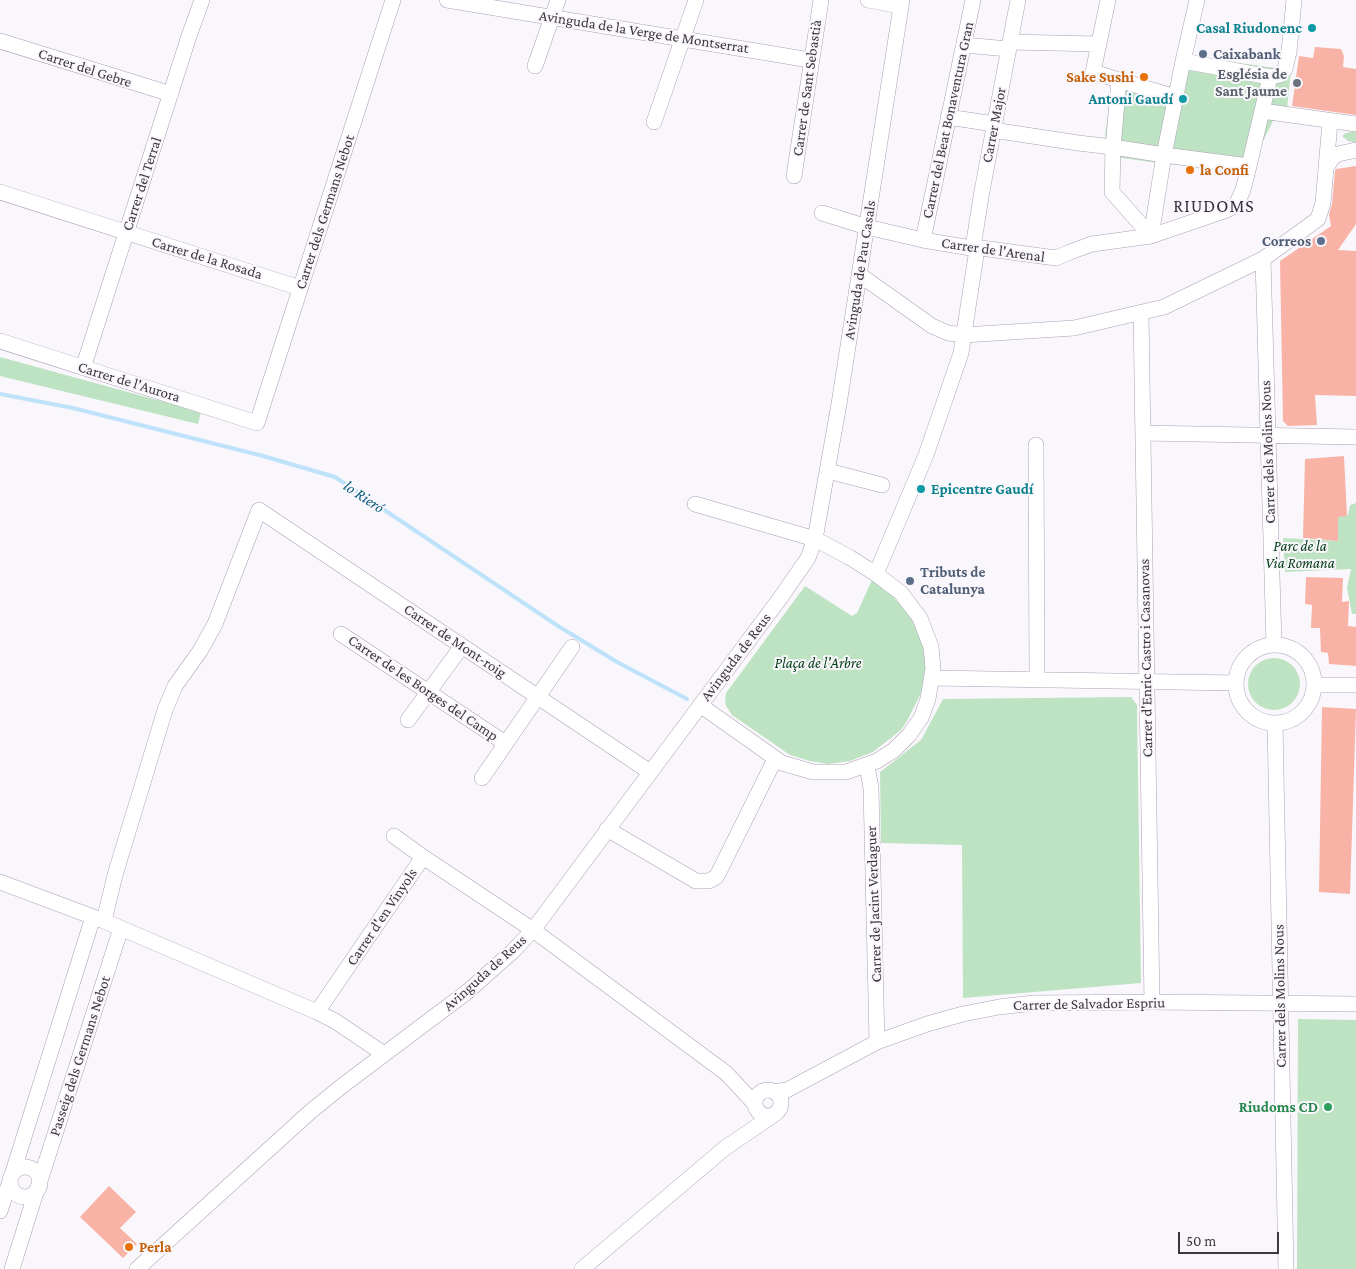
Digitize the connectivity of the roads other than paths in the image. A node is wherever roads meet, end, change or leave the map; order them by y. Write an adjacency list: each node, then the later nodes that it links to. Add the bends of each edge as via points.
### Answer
1 (202, 0): 25 (street, Carrer del Terral)
2 (392, 0): 48 (street, Carrer dels Germans Nebot)
3 (447, 0): 14 (street, Avinguda de la Verge de Montserrat)
4 (558, 0): 14 (street)
5 (696, 0): 15 (street)
6 (821, 0): 20 (street, Carrer de Sant Sebastià)
7 (868, 0): 13 (street)
8 (973, 0): 18 (street, Carrer del Beat Bonaventura Gran)
9 (1018, 0): 19 (street, Carrer Major)
10 (1108, 0): 17 (street)
11 (1196, 0): 21 (street)
12 (1294, 0): 23 (street, via 1285,69 1280,75)
13 (902, 3): 41 (street, Avinguda de Pau Casals)
14 (553, 17): 15 (street, Avinguda de la Verge de Montserrat); 22 (street)
15 (682, 38): 20 (street, Avinguda de la Verge de Montserrat); 29 (street)
16 (0, 41): 25 (street, Carrer del Gebre)
17 (1098, 44): 19 (street); 24 (street, via 1093,72)
18 (964, 46): 19 (street); 28 (street, Carrer del Beat Bonaventura Gran)
19 (1009, 46): 32 (street, Carrer Major)
20 (810, 60): 38 (street, Carrer de Sant Sebastià)
21 (1183, 61): 23 (street); 26 (street)
22 (535, 66)
23 (1270, 77): 27 (street)
24 (1119, 80): 26 (street); 33 (street)
25 (171, 94): 42 (street, Carrer del Terral)
26 (1175, 97): 35 (street)
27 (1262, 111): 30 (street); 37 (street)
28 (948, 117): 32 (street); 44 (street, Carrer del Beat Bonaventura Gran)
29 (654, 122)
30 (1330, 122): 31 (street); 36 (street)
31 (1356, 124)
32 (994, 127): 33 (street); 45 (street, Carrer Major, via 974,247)
33 (1113, 147): 35 (street); 43 (street, via 1112,192)
34 (1356, 150): 36 (street, via 1338,154)
35 (1164, 154): 37 (street); 43 (street)
36 (1328, 165): 46 (street, via 1318,219)
37 (1250, 166): 43 (street, Carrer de l'Arenal, via 1236,205)
38 (794, 176)
39 (0, 192): 42 (street, Carrer de la Rosada)
40 (822, 213): 41 (street, Carrer de l'Arenal)
41 (867, 227): 44 (street, Carrer de l'Arenal); 47 (street, Avinguda de Pau Casals)
42 (127, 233): 48 (street, Carrer de la Rosada); 52 (street, Carrer del Terral)
43 (1151, 236): 45 (street, Carrer de l'Arenal, via 1092,244 1056,258)
44 (923, 240): 45 (street, Carrer de l'Arenal)
45 (977, 249): 50 (street, Carrer Major)
46 (1264, 259): 49 (street, via 1174,304); 55 (street, Carrer dels Molins Nous)
47 (860, 275): 50 (street, via 932,326 948,334); 58 (street, Avinguda de Pau Casals)
48 (300, 288): 53 (street, Carrer dels Germans Nebot)
49 (1141, 314): 50 (street, via 1074,328); 54 (street, Carrer d'Enric Castro i Casanovas)
50 (964, 335): 63 (street, Carrer Major, via 953,380 926,455)
51 (0, 342): 52 (street, Carrer de l'Aurora)
52 (83, 368): 53 (street, Carrer de l'Aurora)
53 (257, 423)
54 (1142, 433): 55 (street); 70 (street, Carrer d'Enric Castro i Casanovas)
55 (1268, 434): 56 (street); 65 (street, Carrer dels Molins Nous)
56 (1356, 437)
57 (1036, 445): 69 (street)
58 (828, 471): 59 (street); 62 (street, Avinguda de Pau Casals)
59 (882, 485)
60 (695, 504): 62 (street)
61 (259, 510): 66 (street, Carrer de Mont-roig); 88 (street, Passeig dels Germans Nebot, via 214,624 200,651 175,686 168,703)
62 (815, 540): 63 (street); 76 (street, Avinguda de Reus, via 808,558 781,597)
63 (876, 574): 68 (street, via 901,593 920,618 931,647)
64 (341, 634): 74 (street, Carrer de les Borges del Camp)
65 (1274, 645): 71 (street, via 1247,657); 72 (street, via 1299,653 1310,668)
66 (462, 646): 74 (street); 75 (street, Carrer de Mont-roig)
67 (572, 647): 75 (street)
68 (932, 678): 69 (street); 81 (street, via 925,708 909,735 894,750)
69 (1037, 680): 70 (street)
70 (1147, 683): 71 (street); 91 (street, Carrer d'Enric Castro i Casanovas)
71 (1236, 683): 78 (street, via 1241,703 1247,711 1255,718)
72 (1314, 685): 73 (street); 78 (street, via 1305,709 1292,719)
73 (1356, 685)
74 (429, 692): 77 (street); 79 (street, Carrer de les Borges del Camp)
75 (538, 697): 79 (street); 82 (street, Carrer de Mont-roig)
76 (700, 705): 80 (street); 82 (street, Avinguda de Reus)
77 (408, 720)
78 (1275, 723): 92 (street, Carrer dels Molins Nous)
79 (505, 743): 83 (street)
80 (775, 758): 81 (street, via 792,767 819,773 846,772); 84 (street, via 719,872 709,881 696,881)
81 (867, 766): 95 (street, Carrer de Jacint Verdaguer)
82 (650, 772): 84 (street, Avinguda de Reus)
83 (482, 778)
84 (607, 830): 90 (street, Avinguda de Reus)
85 (394, 836): 86 (street)
86 (423, 857): 90 (street, Carrer d'en Vinyols); 94 (street, Carrer d'en Vinyols)
87 (0, 882): 88 (street)
88 (99, 919): 89 (street); 103 (street, Passeig dels Germans Nebot)
89 (121, 928): 94 (street); 104 (street, Passeig dels Germans Nebot)
90 (533, 930): 96 (street, Avinguda de Reus, via 467,992); 98 (street, Carrer d'en Vinyols)
91 (1152, 1002): 92 (street, Carrer de Salvador Espriu); 95 (street, Carrer de Salvador Espriu, via 1034,1003 999,1007 927,1024)
92 (1280, 1003): 93 (street, Carrer de Salvador Espriu); 109 (street, Carrer dels Molins Nous)
93 (1356, 1004)
94 (317, 1012): 96 (street)
95 (877, 1042): 97 (street, Carrer de Salvador Espriu)
96 (384, 1054): 107 (street, Avinguda de Reus, via 303,1119)
97 (833, 1067): 99 (street, Carrer de Salvador Espriu, via 787,1090); 101 (street, Carrer de Salvador Espriu)
98 (726, 1073): 99 (street); 100 (street)
99 (769, 1091): 100 (street, via 758,1094); 101 (street, via 780,1099)
100 (755, 1107): 101 (street, via 761,1115); 102 (street, Carrer de Salvador Espriu)
101 (776, 1112): 102 (street, Carrer de Salvador Espriu)
102 (725, 1148): 108 (street, Carrer de Salvador Espriu)
103 (10, 1177): 104 (street, via 21,1196 34,1193); 104 (street, via 26,1167 38,1175); 105 (street, Passeig dels Germans Nebot)
104 (38, 1187): 106 (street, Passeig dels Germans Nebot)
105 (0, 1211)
106 (12, 1269)
107 (137, 1269)
108 (582, 1269)
109 (1286, 1269)

